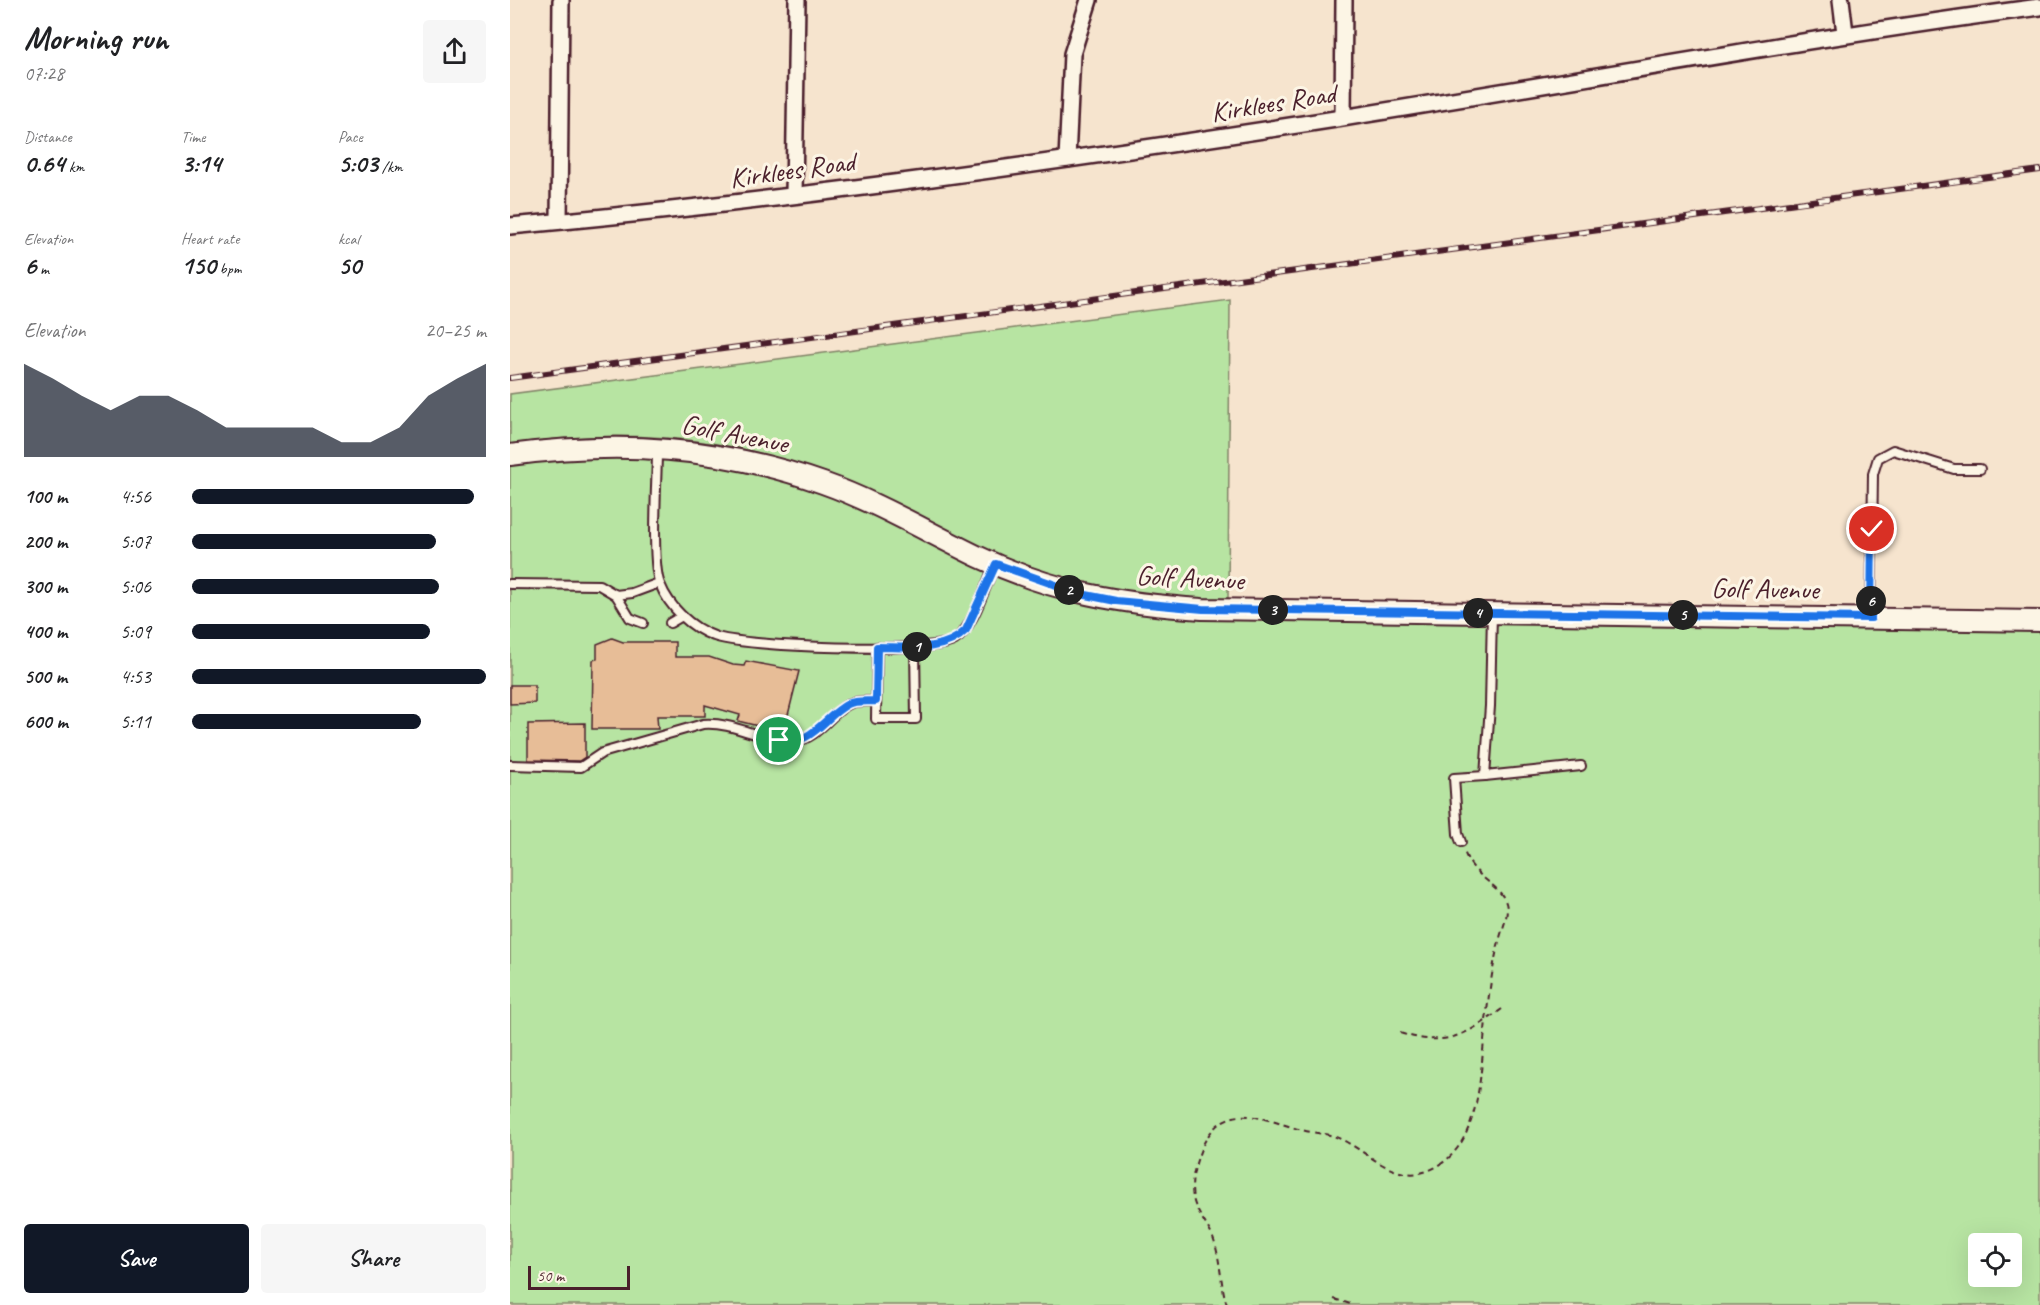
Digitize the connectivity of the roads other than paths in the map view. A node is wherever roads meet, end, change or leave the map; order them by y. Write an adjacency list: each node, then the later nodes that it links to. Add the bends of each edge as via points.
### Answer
1 (561, 0): 11 (street)
2 (796, 0): 10 (street)
3 (1089, 0): 9 (street, via 1072,54)
4 (1344, 0): 8 (street)
5 (1841, 0): 7 (street)
6 (2040, 7): 7 (street, Kirklees Road)
7 (1845, 33): 8 (street, Kirklees Road)
8 (1343, 117): 9 (street, Kirklees Road)
9 (1067, 159): 10 (street, Kirklees Road)
10 (794, 195): 11 (street, Kirklees Road)
11 (559, 221): 12 (street, Kirklees Road)
12 (510, 226)
13 (657, 447): 14 (street, Golf Avenue, via 588,447); 16 (street, Golf Avenue, via 739,459 823,483); 17 (lane)
14 (510, 455)
15 (1980, 469): 22 (lane, via 1935,465 1893,450 1878,458 1873,474)
16 (996, 564): 20 (street, Golf Avenue, via 1081,594 1154,606); 27 (lane, via 966,630 952,642)
17 (659, 583): 19 (lane); 21 (lane)
18 (510, 584): 19 (lane, via 599,585)
19 (616, 594): 24 (lane, via 630,618)
20 (1492, 613): 22 (street, Golf Avenue); 31 (lane)
21 (682, 616): 25 (lane); 26 (lane, via 717,638)
22 (1871, 618): 23 (street, Golf Avenue)
23 (2040, 621)
24 (644, 623)
25 (670, 623)
26 (877, 647): 27 (lane); 28 (lane)
27 (915, 647): 28 (lane, via 916,719 876,719)
28 (876, 701): 29 (lane, via 851,703 808,737 797,740 785,741 714,723 602,753 580,767)
29 (510, 765)
30 (1581, 766): 31 (lane)
31 (1485, 776): 32 (lane, via 1454,778)
32 (1461, 842)

